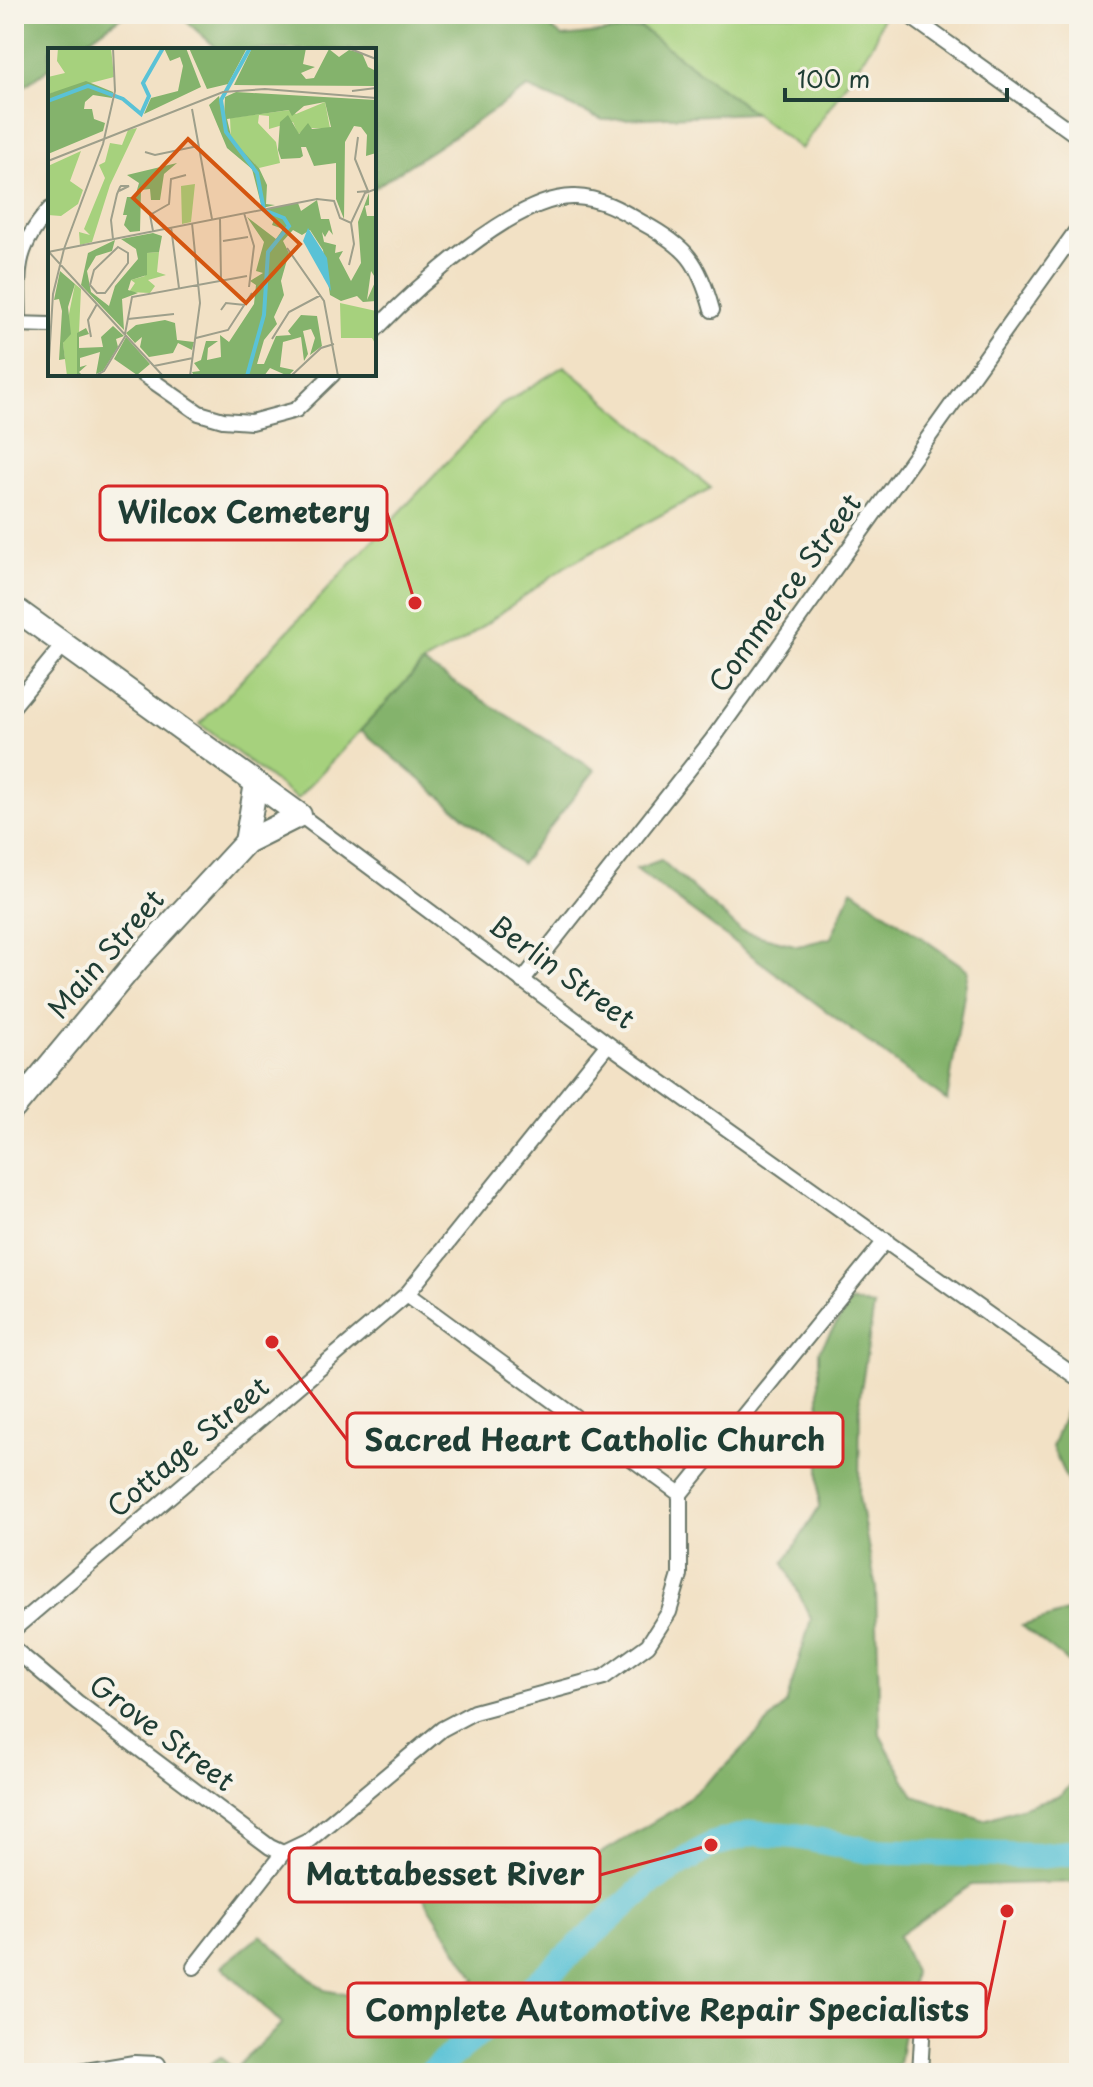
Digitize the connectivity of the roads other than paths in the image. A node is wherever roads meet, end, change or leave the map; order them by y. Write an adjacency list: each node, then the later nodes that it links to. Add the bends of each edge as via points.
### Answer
1 (907, 14): 2 (street)
2 (1079, 137)
3 (48, 212): 6 (street, via 23,244)
4 (1079, 227): 17 (street, Commerce Street, via 712,740)
5 (712, 310): 8 (street, via 701,270 680,247 602,201 572,197 540,203 485,237)
6 (16, 324): 7 (street)
7 (48, 325)
8 (376, 329)
9 (146, 376): 10 (street, via 199,413 251,422 296,410)
10 (331, 376)
11 (14, 608): 12 (street, Berlin Street)
12 (64, 644): 13 (street); 14 (street, Berlin Street)
13 (14, 705)
14 (256, 783): 15 (street, Berlin Street); 16 (street)
15 (300, 815): 16 (street, Main Street); 17 (street, Berlin Street)
16 (246, 842): 19 (street, Main Street, via 138,959)
17 (522, 981): 18 (street, Berlin Street)
18 (608, 1044): 20 (street, Berlin Street); 21 (street, Cottage Street)
19 (14, 1108)
20 (886, 1240): 22 (street, Berlin Street); 23 (street)
21 (407, 1294): 23 (street); 24 (street, Cottage Street)
22 (1076, 1376)
23 (680, 1494): 26 (street, via 676,1594 660,1629 636,1657 586,1684 490,1707 442,1729 308,1841)
24 (14, 1629)
25 (14, 1649): 26 (street, Grove Street, via 77,1702)
26 (283, 1853): 27 (street)
27 (194, 1967)
28 (925, 1987): 31 (street)
29 (158, 2064): 30 (street)
30 (74, 2073)
31 (920, 2073)

